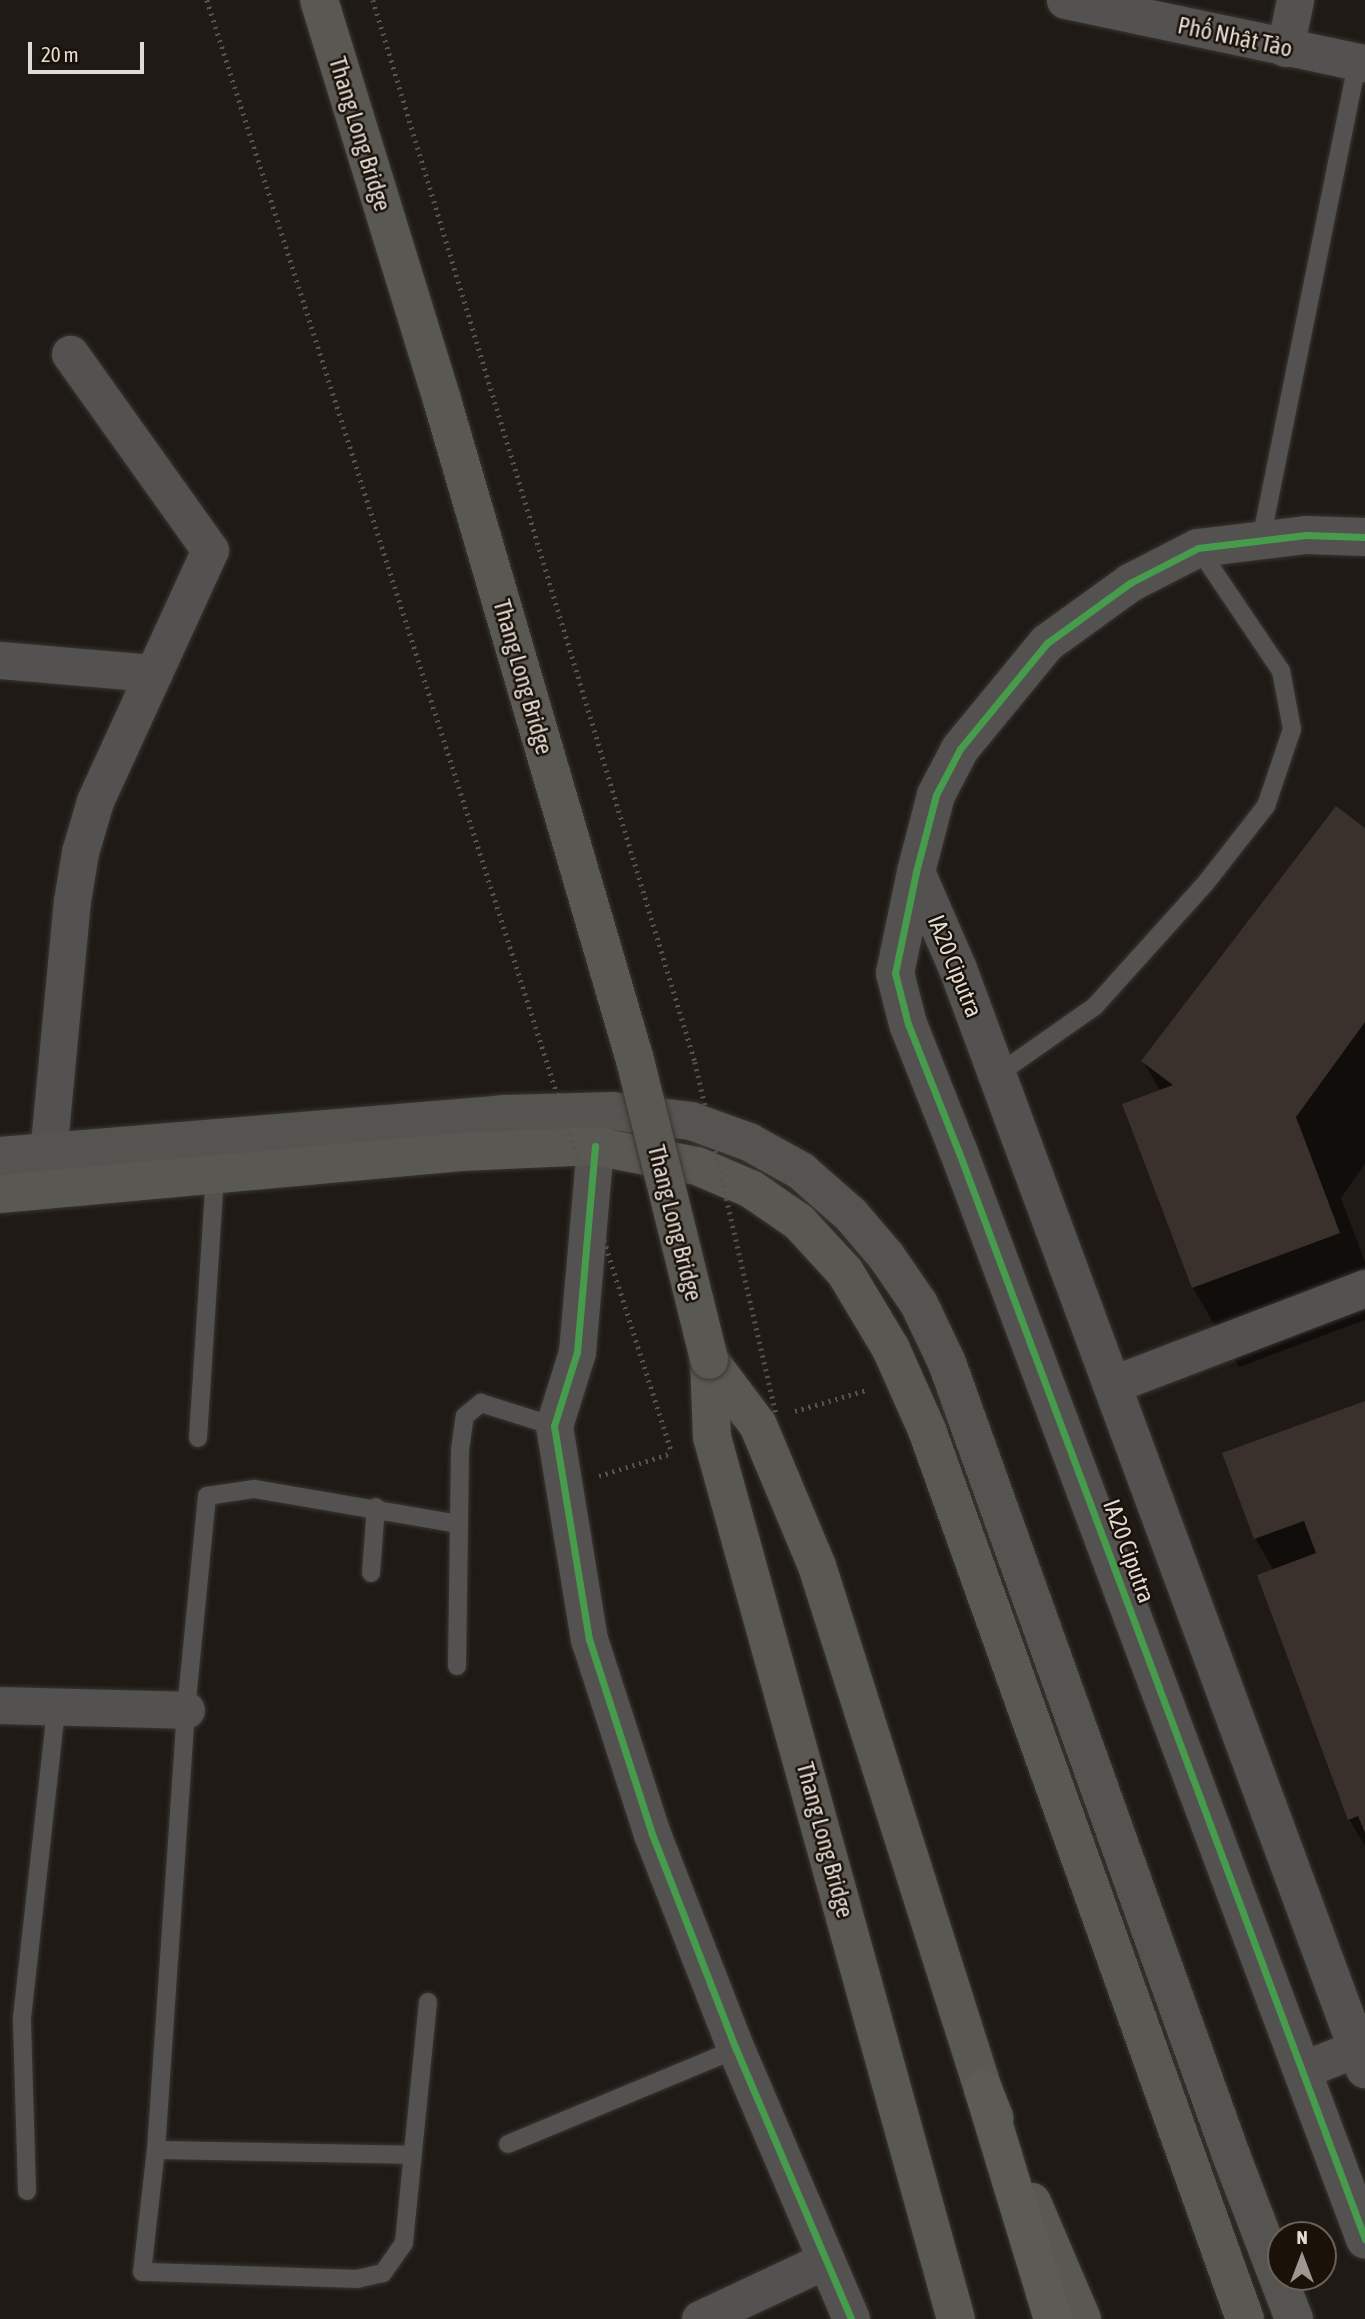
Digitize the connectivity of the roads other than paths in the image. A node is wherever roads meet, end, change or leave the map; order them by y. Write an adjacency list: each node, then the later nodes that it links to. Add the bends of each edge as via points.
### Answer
1 (320, 0): 20 (highway, Thang Long Bridge, bridge, via 635,1060)
2 (1065, 0): 4 (street, Phố Nhật Tảo)
3 (1295, 0): 4 (street)
4 (1285, 48): 5 (street, Phố Nhật Tảo)
5 (1361, 62): 8 (lane)
6 (70, 355): 11 (street, via 210,550)
7 (1365, 537): 8 (street, via 1306,535)
8 (1261, 540): 9 (street)
9 (1198, 548): 12 (street, via 1130,583 1047,643 960,748 936,795); 13 (lane, via 1281,671 1292,729 1266,806 1205,884 1095,1006)
10 (0, 660): 11 (street)
11 (152, 673): 15 (street, via 95,800 80,852)
12 (916, 872): 13 (street, IA20 Ciputra); 34 (street, IA20 Ciputra, via 895,972 908,1024)
13 (997, 1075): 21 (street, IA20 Ciputra)
14 (595, 1146): 17 (highway, via 461,1152); 22 (street, via 576,1352); 47 (highway, via 697,1166 751,1189 799,1222 845,1272 891,1349 927,1430)
15 (48, 1153): 16 (main road); 48 (main road, via 505,1114 612,1111 691,1121 749,1142 801,1171 851,1215 919,1304 947,1363)
16 (0, 1156)
17 (215, 1173): 18 (highway); 23 (lane)
18 (0, 1194)
19 (1365, 1288): 21 (street)
20 (709, 1360): 35 (highway, Thang Long Bridge, via 758,1425 817,1566); 44 (highway, Thang Long Bridge, via 712,1437)
21 (1111, 1385): 33 (street, IA20 Ciputra)
22 (554, 1426): 25 (lane, via 481,1403 464,1416); 32 (street, via 589,1639 652,1834)
23 (198, 1438)
24 (376, 1507): 25 (lane); 26 (lane); 30 (lane, via 254,1489 207,1496)
25 (459, 1524): 27 (lane)
26 (370, 1573)
27 (457, 1666)
28 (0, 1705): 29 (street)
29 (55, 1708): 30 (street); 39 (lane, via 22,2018)
30 (186, 1710): 37 (lane)
31 (428, 2002): 38 (lane)
32 (736, 2049): 36 (lane); 41 (street)
33 (1363, 2054): 34 (street)
34 (1302, 2070): 40 (street, IA20 Ciputra)
35 (982, 2089): 45 (highway); 46 (highway, Thang Long Bridge)
36 (509, 2144)
37 (156, 2150): 38 (lane); 38 (lane, via 142,2272 358,2278 383,2273 404,2243)
38 (413, 2155)
39 (27, 2191)
40 (1365, 2239)
41 (826, 2260): 42 (street); 43 (street)
42 (700, 2319)
43 (851, 2319)
44 (956, 2319)
45 (1053, 2319)
46 (1082, 2319)
47 (1245, 2319)
48 (1294, 2319)

